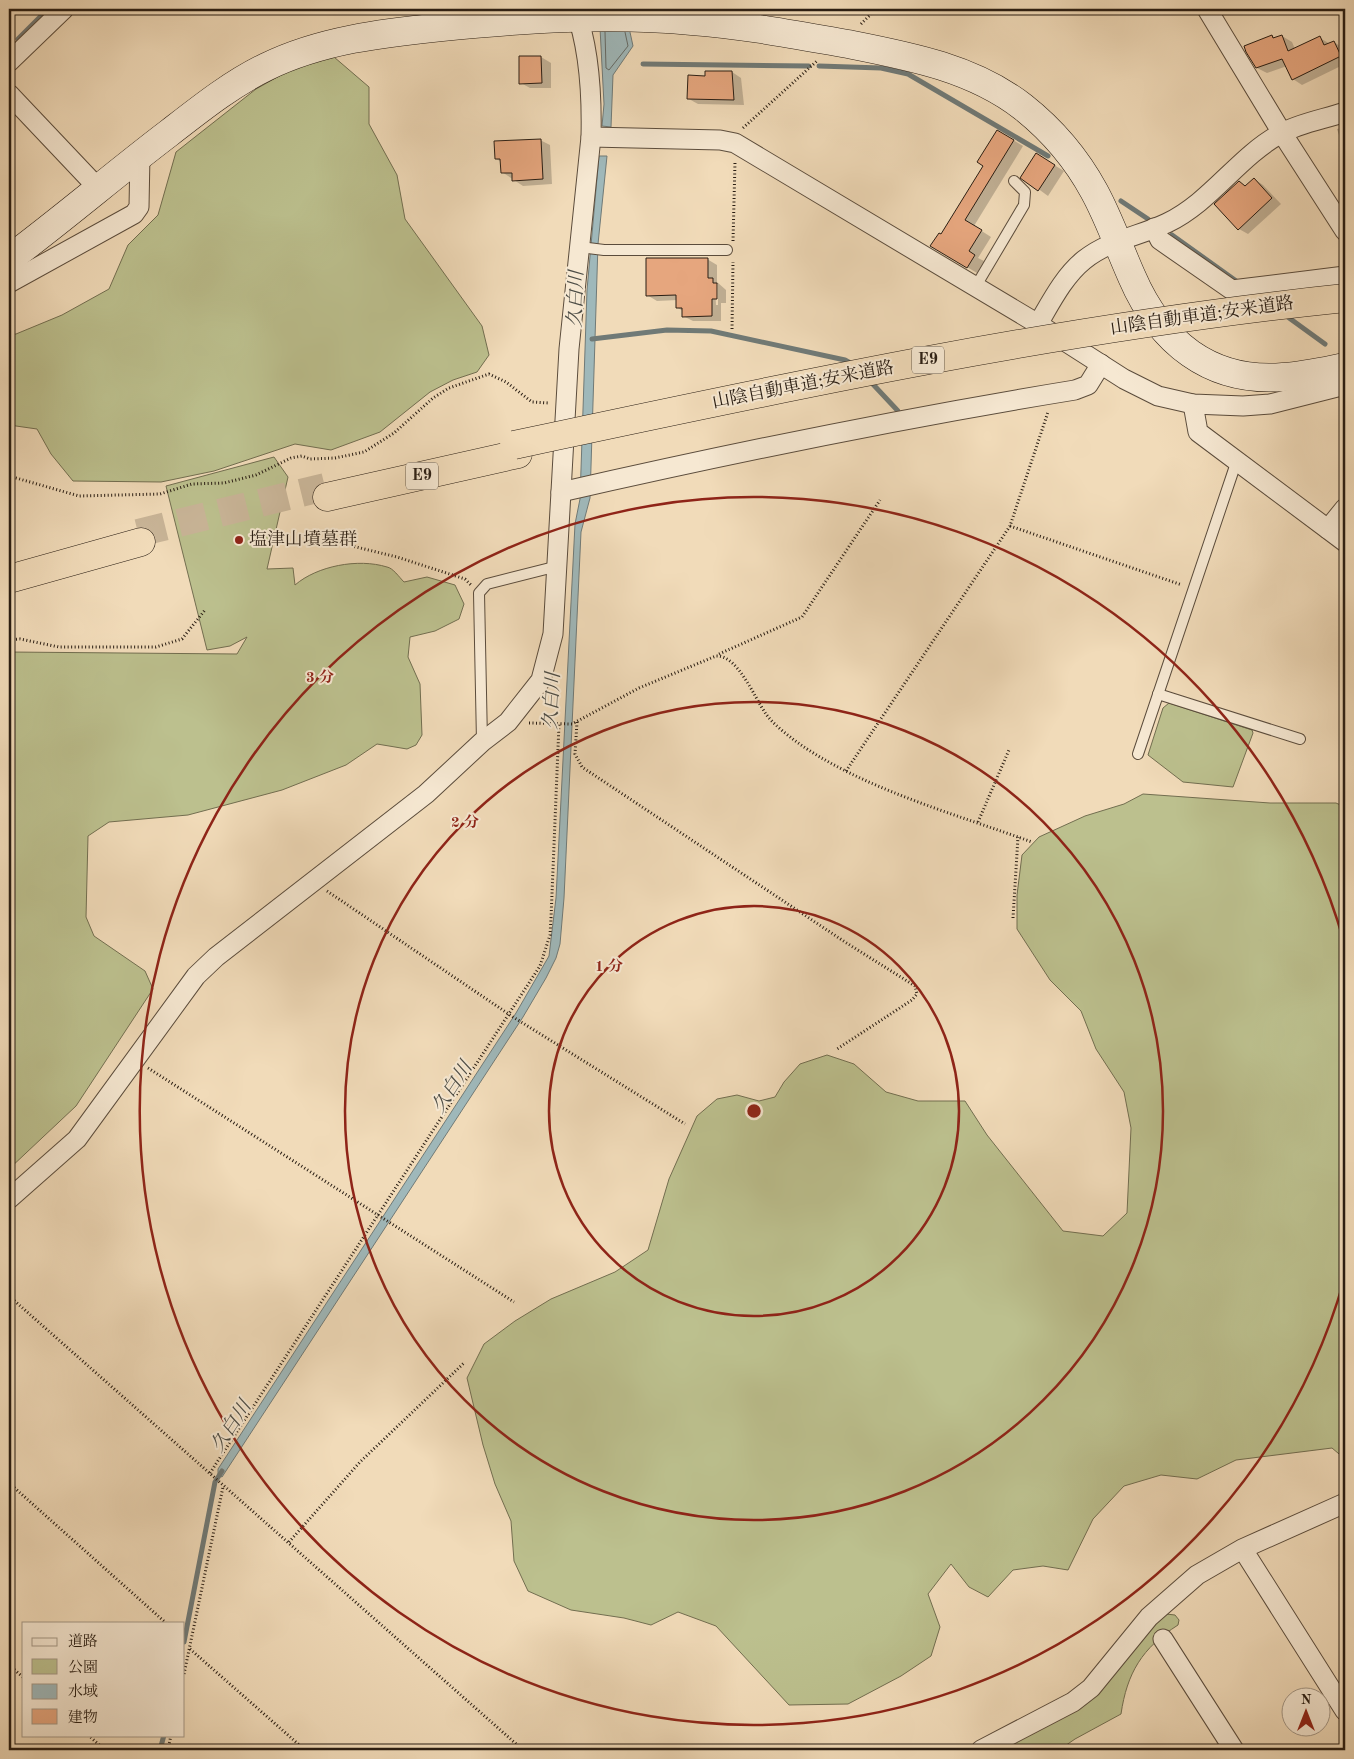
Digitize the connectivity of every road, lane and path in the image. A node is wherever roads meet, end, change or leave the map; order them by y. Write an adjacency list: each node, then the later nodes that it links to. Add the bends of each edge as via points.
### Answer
1 (64, 9): 8 (street)
2 (867, 9): 5 (path)
3 (876, 9): 5 (path)
4 (1207, 9): 12 (street)
5 (871, 14): 7 (path)
6 (582, 15): 13 (street, via 592,107); 15 (street, via 363,37 315,49 267,66 210,101); 20 (street, via 690,20 784,33 897,54 976,79 1014,100 1060,142 1094,191)
7 (867, 17)
8 (10, 57)
9 (815, 64): 14 (path, via 746,126)
10 (9, 94): 17 (street)
11 (1345, 112): 12 (street)
12 (1282, 133): 18 (street, via 1198,203 1168,223); 19 (street)
13 (591, 138): 14 (street); 21 (street)
14 (735, 143): 22 (path); 27 (street)
15 (140, 155): 17 (street); 26 (street, via 139,207 134,214)
16 (1014, 181): 27 (lane, via 1025,192 1024,205)
17 (98, 188): 23 (street, via 70,214)
18 (1154, 228): 20 (street); 25 (street, via 1160,240 1232,290)
19 (1345, 231)
20 (1118, 242): 30 (street, via 1099,249 1065,279); 33 (street, via 1133,281 1167,334 1201,362 1229,372 1282,378)
21 (583, 247): 22 (lane, via 604,250); 42 (street, via 569,350)
22 (730, 250)
23 (9, 259)
24 (733, 261): 31 (path)
25 (1345, 276)
26 (9, 282)
27 (976, 286): 30 (street)
28 (1345, 298): 38 (highway, 山陰自動車道;安来道路 / E9, bridge, via 1174,319 992,348 735,398)
29 (1345, 308): 38 (highway, 山陰自動車道;安来道路 / E9, via 1240,319 994,357)
30 (1038, 324): 32 (street)
31 (732, 329)
32 (1102, 364): 35 (street, via 1088,385); 37 (street, via 1158,396)
33 (1345, 367)
34 (1345, 385): 37 (street, via 1270,404 1221,407)
35 (1050, 394): 42 (street, via 713,458); 45 (path, via 1048,411)
36 (553, 403): 40 (path, via 532,402 506,382 489,374 433,398 394,433 364,452 335,458 291,458 256,475 192,484 160,494 79,496)
37 (1193, 404): 39 (street, via 1198,432)
38 (516, 450): 41 (highway, 山陰自動車道;安来道路 / E9)
39 (1237, 460): 46 (street); 52 (lane)
40 (9, 476)
41 (326, 492)
42 (561, 492): 49 (street)
43 (880, 500): 56 (path, via 802,617)
44 (1345, 508): 46 (street)
45 (1010, 526): 52 (path); 65 (path)
46 (1328, 529): 47 (street)
47 (1345, 542)
48 (344, 544): 53 (path, via 465,579)
49 (558, 566): 53 (lane, via 487,584); 58 (street, via 553,634 546,665 540,680)
50 (9, 569): 51 (highway, via 139,537)
51 (9, 579)
52 (1194, 589): 57 (lane)
53 (479, 593): 62 (lane)
54 (205, 610): 55 (path, via 182,639 156,647 59,647 20,639)
55 (9, 640)
56 (716, 656): 59 (path, via 639,688); 65 (path, via 726,657 734,663 767,715 780,728 824,760)
57 (1158, 694): 61 (lane); 64 (lane)
58 (508, 722): 60 (path); 62 (street)
59 (577, 722): 60 (path); 72 (path, via 575,754 582,767 915,986 917,994 912,1000)
60 (561, 724): 71 (path, via 550,934 540,966)
61 (1300, 739)
62 (482, 742): 69 (street, via 426,794)
63 (1008, 750): 66 (path)
64 (1138, 754)
65 (846, 771): 66 (path)
66 (978, 822): 67 (path)
67 (1018, 837): 68 (path); 70 (path)
68 (1032, 842)
69 (316, 880): 71 (path, via 334,897); 73 (street, via 196,976)
70 (1013, 918)
71 (512, 1016): 74 (path); 76 (path)
72 (837, 1049)
73 (135, 1060): 75 (street, via 77,1138); 76 (path)
74 (685, 1124)
75 (9, 1199)
76 (379, 1216): 78 (path); 80 (path)
77 (9, 1296): 80 (path)
78 (514, 1302)
79 (465, 1362): 84 (path, via 360,1462)
80 (212, 1474): 82 (path)
81 (9, 1483): 86 (path)
82 (224, 1486): 84 (path); 88 (path)
83 (1345, 1503): 99 (street, via 1242,1549 1197,1575 1149,1617 1092,1688 1073,1702)
84 (289, 1542): 98 (path)
85 (1247, 1556): 92 (street)
86 (165, 1622)
87 (1164, 1639): 100 (street)
88 (189, 1649): 90 (path); 97 (path)
89 (9, 1665): 91 (path)
90 (185, 1669)
91 (22, 1676)
92 (1345, 1711)
93 (89, 1736): 95 (path)
94 (171, 1736): 96 (path)
95 (105, 1750)
96 (168, 1750)
97 (305, 1750)
98 (523, 1750)
99 (981, 1750)
100 (1234, 1750)

